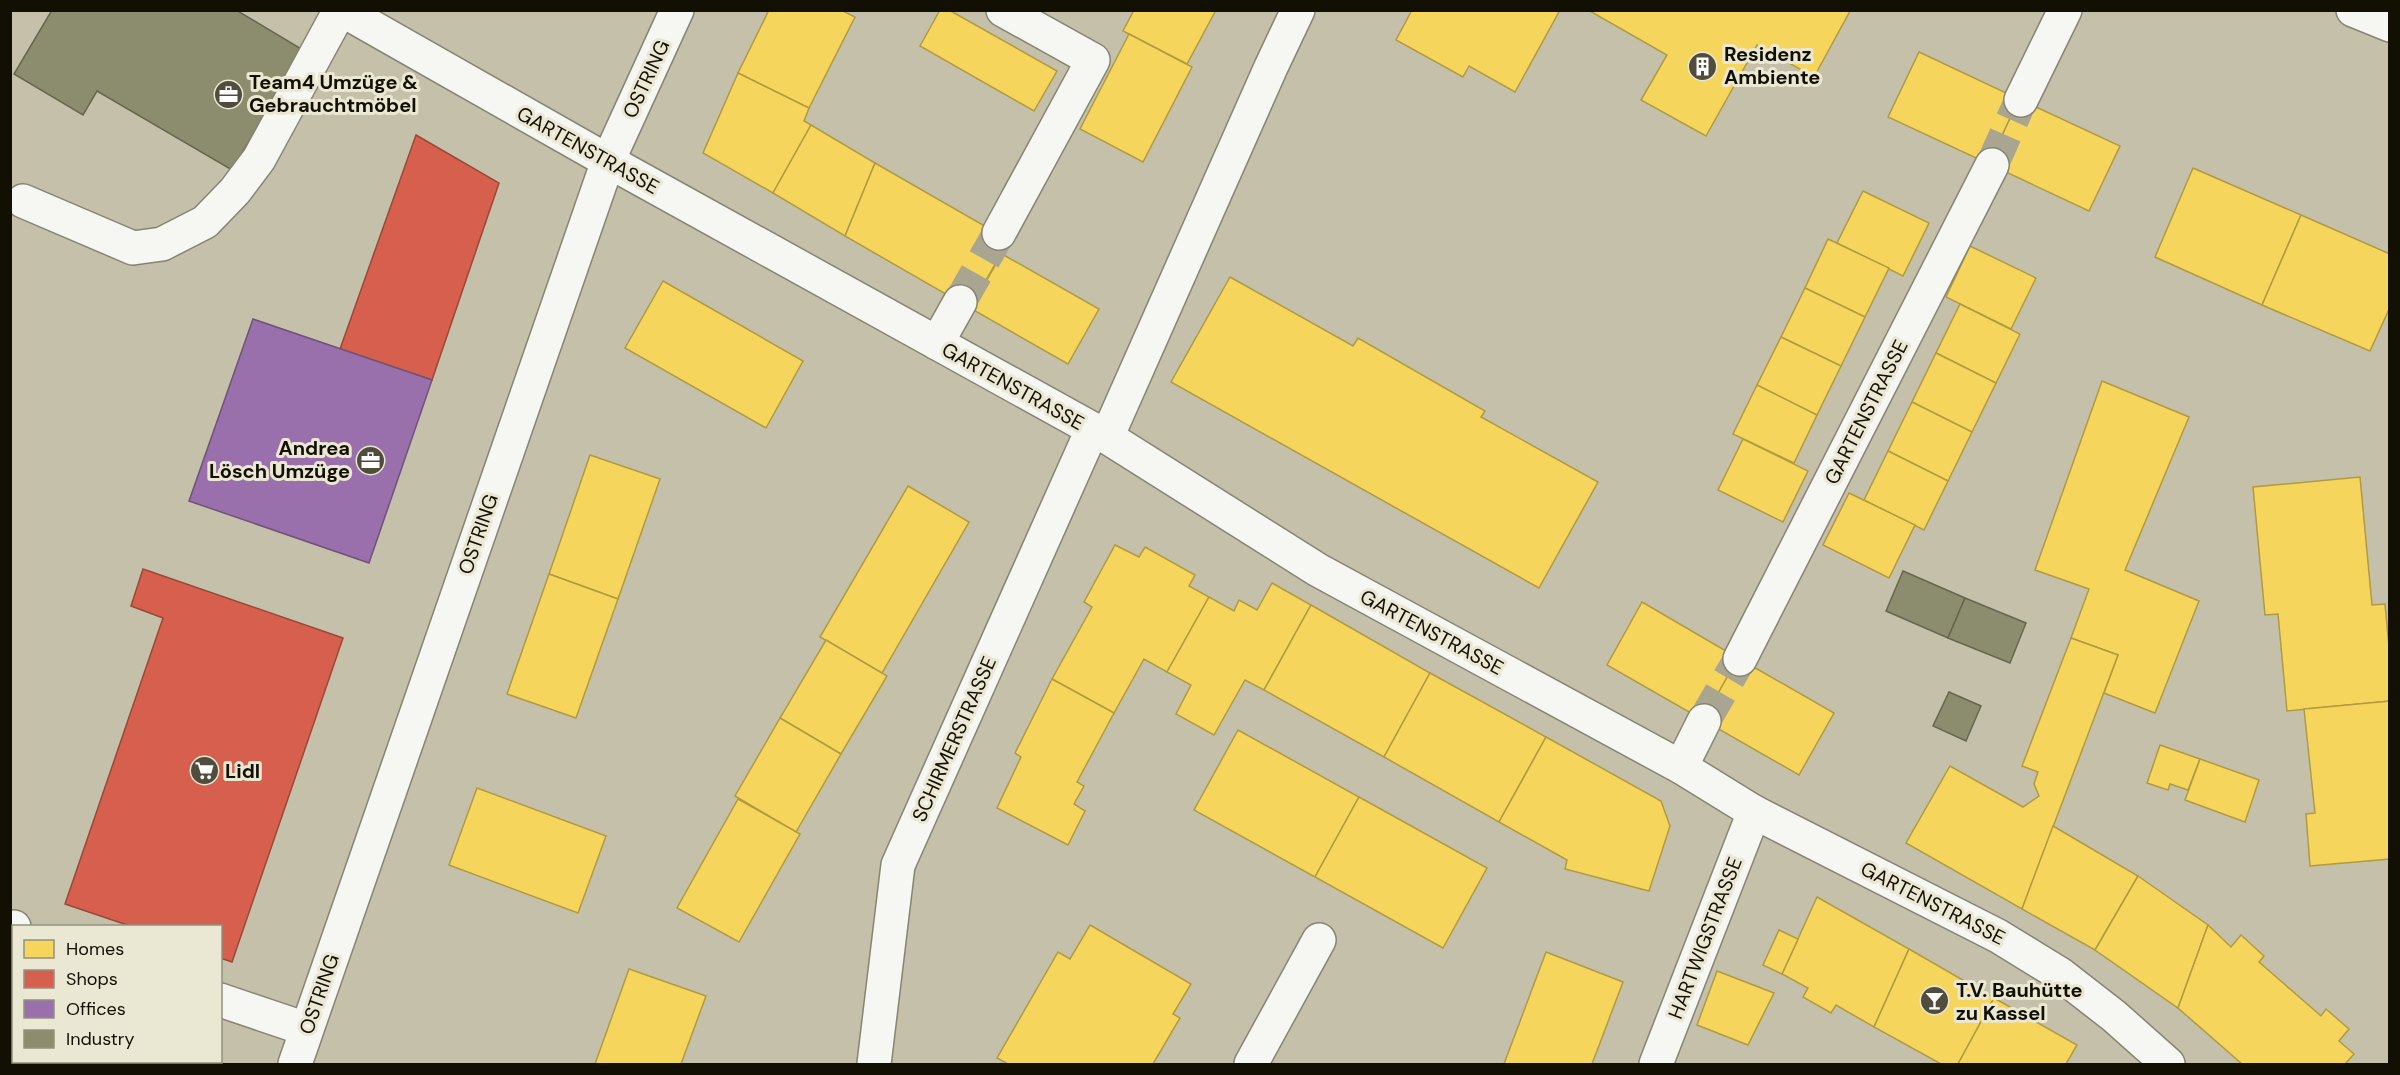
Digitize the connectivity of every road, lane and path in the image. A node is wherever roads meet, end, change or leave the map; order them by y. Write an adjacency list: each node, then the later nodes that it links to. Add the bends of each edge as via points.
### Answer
1 (341, 10): 9 (street, GARTENSTRASSE); 11 (street, via 259,159 205,222 162,244 133,248)
2 (677, 10): 9 (street, OSTRING)
3 (1003, 10): 12 (street, via 1093,60)
4 (1298, 10): 15 (street, SCHIRMERSTRASSE)
5 (2065, 10): 8 (street)
6 (2353, 10): 7 (street)
7 (2390, 25)
8 (2021, 100)
9 (608, 161): 14 (street, GARTENSTRASSE); 22 (street, OSTRING)
10 (1992, 165): 16 (street, GARTENSTRASSE)
11 (23, 201)
12 (999, 233)
13 (960, 302): 14 (street)
14 (937, 343): 15 (street, GARTENSTRASSE)
15 (1100, 434): 18 (street, GARTENSTRASSE, via 1318,570); 24 (street, SCHIRMERSTRASSE, via 898,865)
16 (1740, 659)
17 (1704, 721): 18 (street)
18 (1681, 767): 19 (street, GARTENSTRASSE)
19 (1754, 812): 23 (street, GARTENSTRASSE, via 1998,936 2060,974 2114,1016); 27 (street, HARTWIGSTRASSE)
20 (1319, 940): 26 (street)
21 (222, 1001): 22 (street)
22 (306, 1029): 25 (street, OSTRING)
23 (2139, 1054): 28 (street, GARTENSTRASSE)
24 (878, 1062)
25 (295, 1065)
26 (1251, 1065)
27 (1656, 1065)
28 (2168, 1065)

